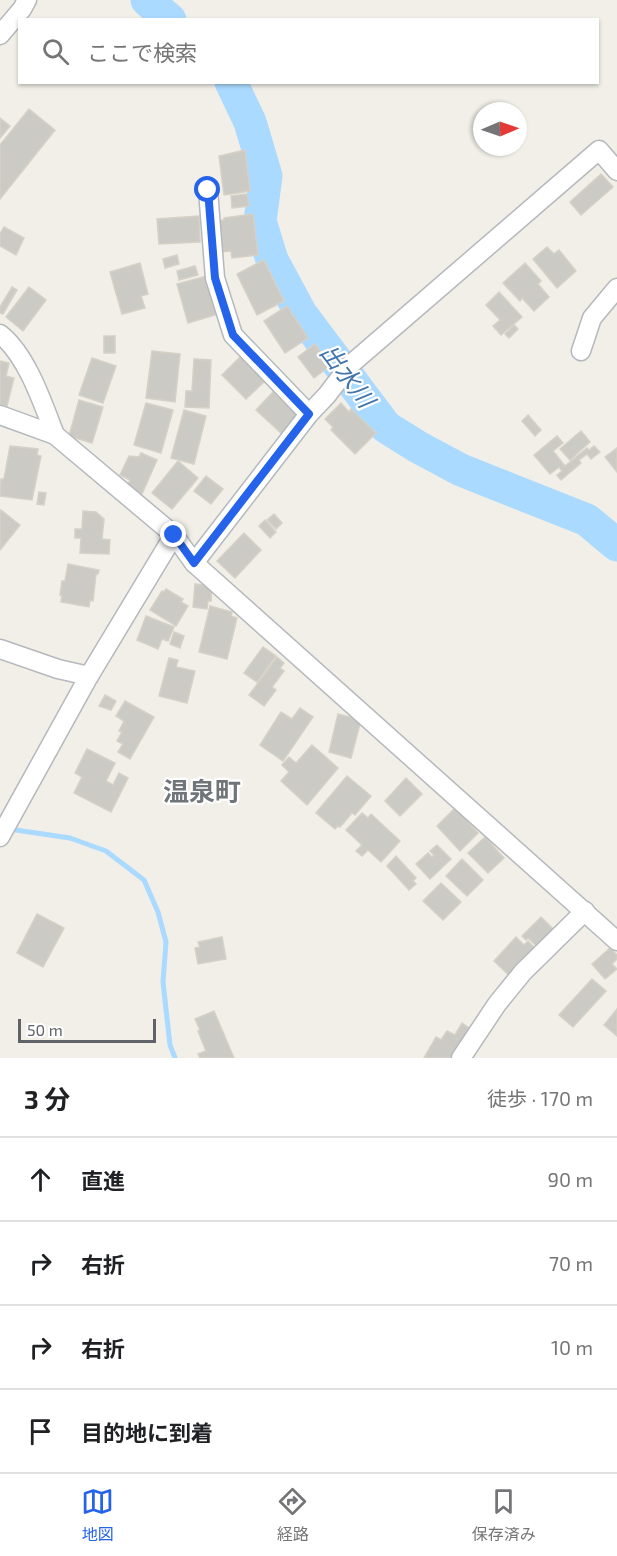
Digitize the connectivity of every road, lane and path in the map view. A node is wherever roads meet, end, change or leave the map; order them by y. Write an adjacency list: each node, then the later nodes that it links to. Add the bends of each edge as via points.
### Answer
1 (27, 0): 2 (street)
2 (0, 35)
3 (617, 171): 8 (street, via 599,150 350,365)
4 (208, 190): 8 (street, via 215,278 233,335)
5 (617, 288): 7 (street, via 591,318)
6 (0, 334): 10 (street, via 25,366)
7 (581, 351)
8 (309, 414): 12 (street)
9 (0, 415): 10 (street)
10 (56, 435): 11 (street)
11 (174, 535): 12 (street); 14 (street)
12 (194, 563): 16 (street)
13 (0, 649): 14 (street)
14 (89, 676): 15 (street)
15 (0, 837)
16 (585, 911): 17 (street); 18 (street, via 523,972)
17 (617, 941)
18 (461, 1058)

